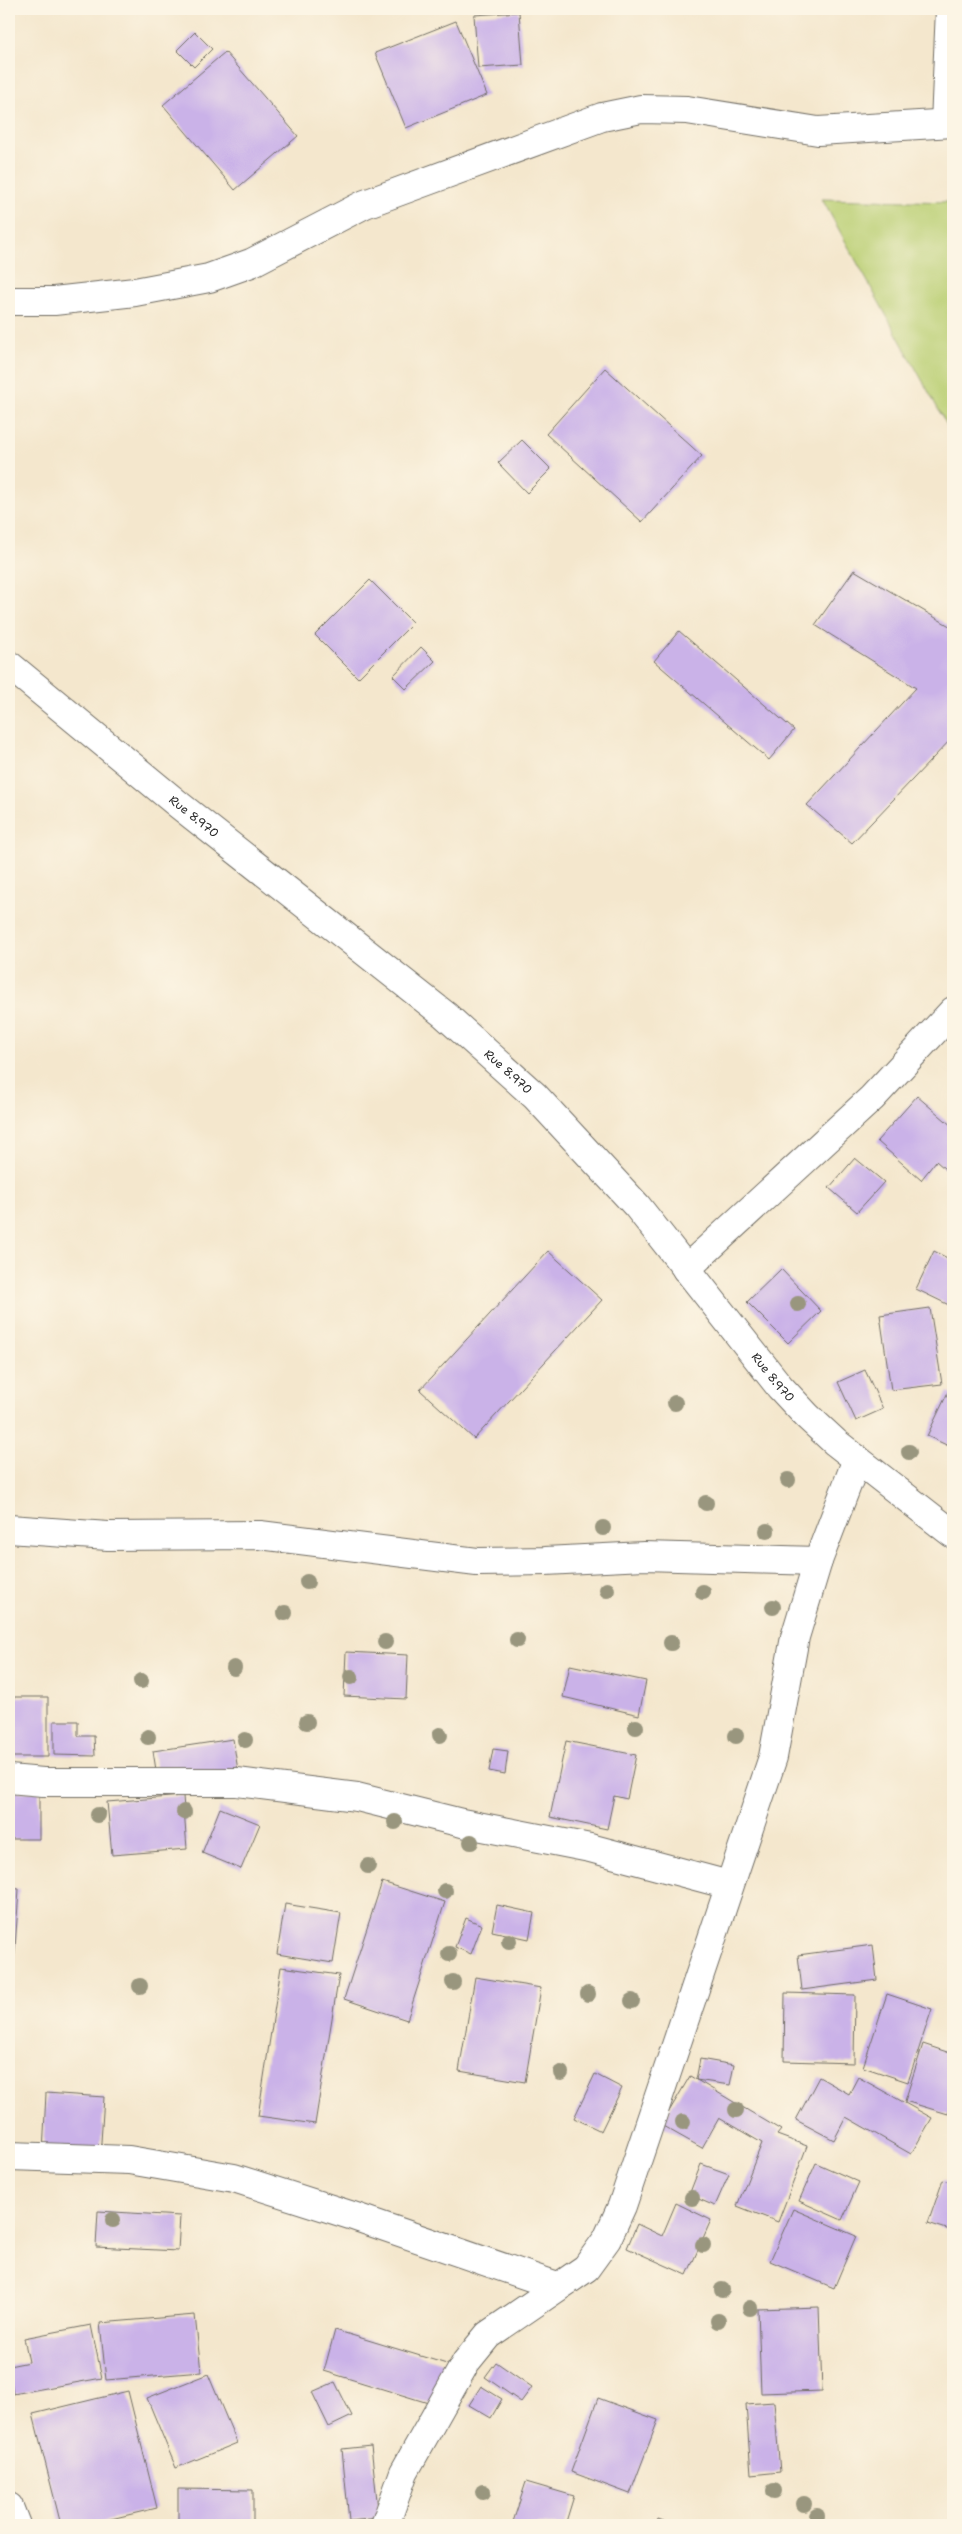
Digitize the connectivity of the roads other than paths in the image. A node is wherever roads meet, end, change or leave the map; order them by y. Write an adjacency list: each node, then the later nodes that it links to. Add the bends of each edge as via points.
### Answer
1 (950, 9): 2 (street)
2 (949, 123): 3 (street, via 818,131 687,110 641,109 586,122 365,204 251,263 209,278 135,292 54,301)
3 (9, 301)
4 (9, 665): 6 (street, Rue 8.970, via 179,805 446,1015 535,1096 637,1206)
5 (953, 1011): 6 (street, via 872,1098)
6 (686, 1269): 7 (street, Rue 8.970, via 780,1387 807,1416)
7 (856, 1458): 9 (street, Rue 8.970); 10 (street)
8 (9, 1529): 10 (street, via 108,1536 260,1535 476,1562 644,1556)
9 (953, 1534)
10 (818, 1562): 12 (street, via 795,1637 773,1757)
11 (9, 1779): 12 (street, via 43,1782 237,1782 357,1797 590,1848)
12 (729, 1885): 14 (street, via 622,2206 606,2239 586,2268)
13 (9, 2156): 14 (street, via 129,2160 234,2178)
14 (557, 2286): 17 (street, via 488,2335 466,2362 404,2472)
15 (9, 2507): 16 (street)
16 (16, 2525)
17 (385, 2525)

